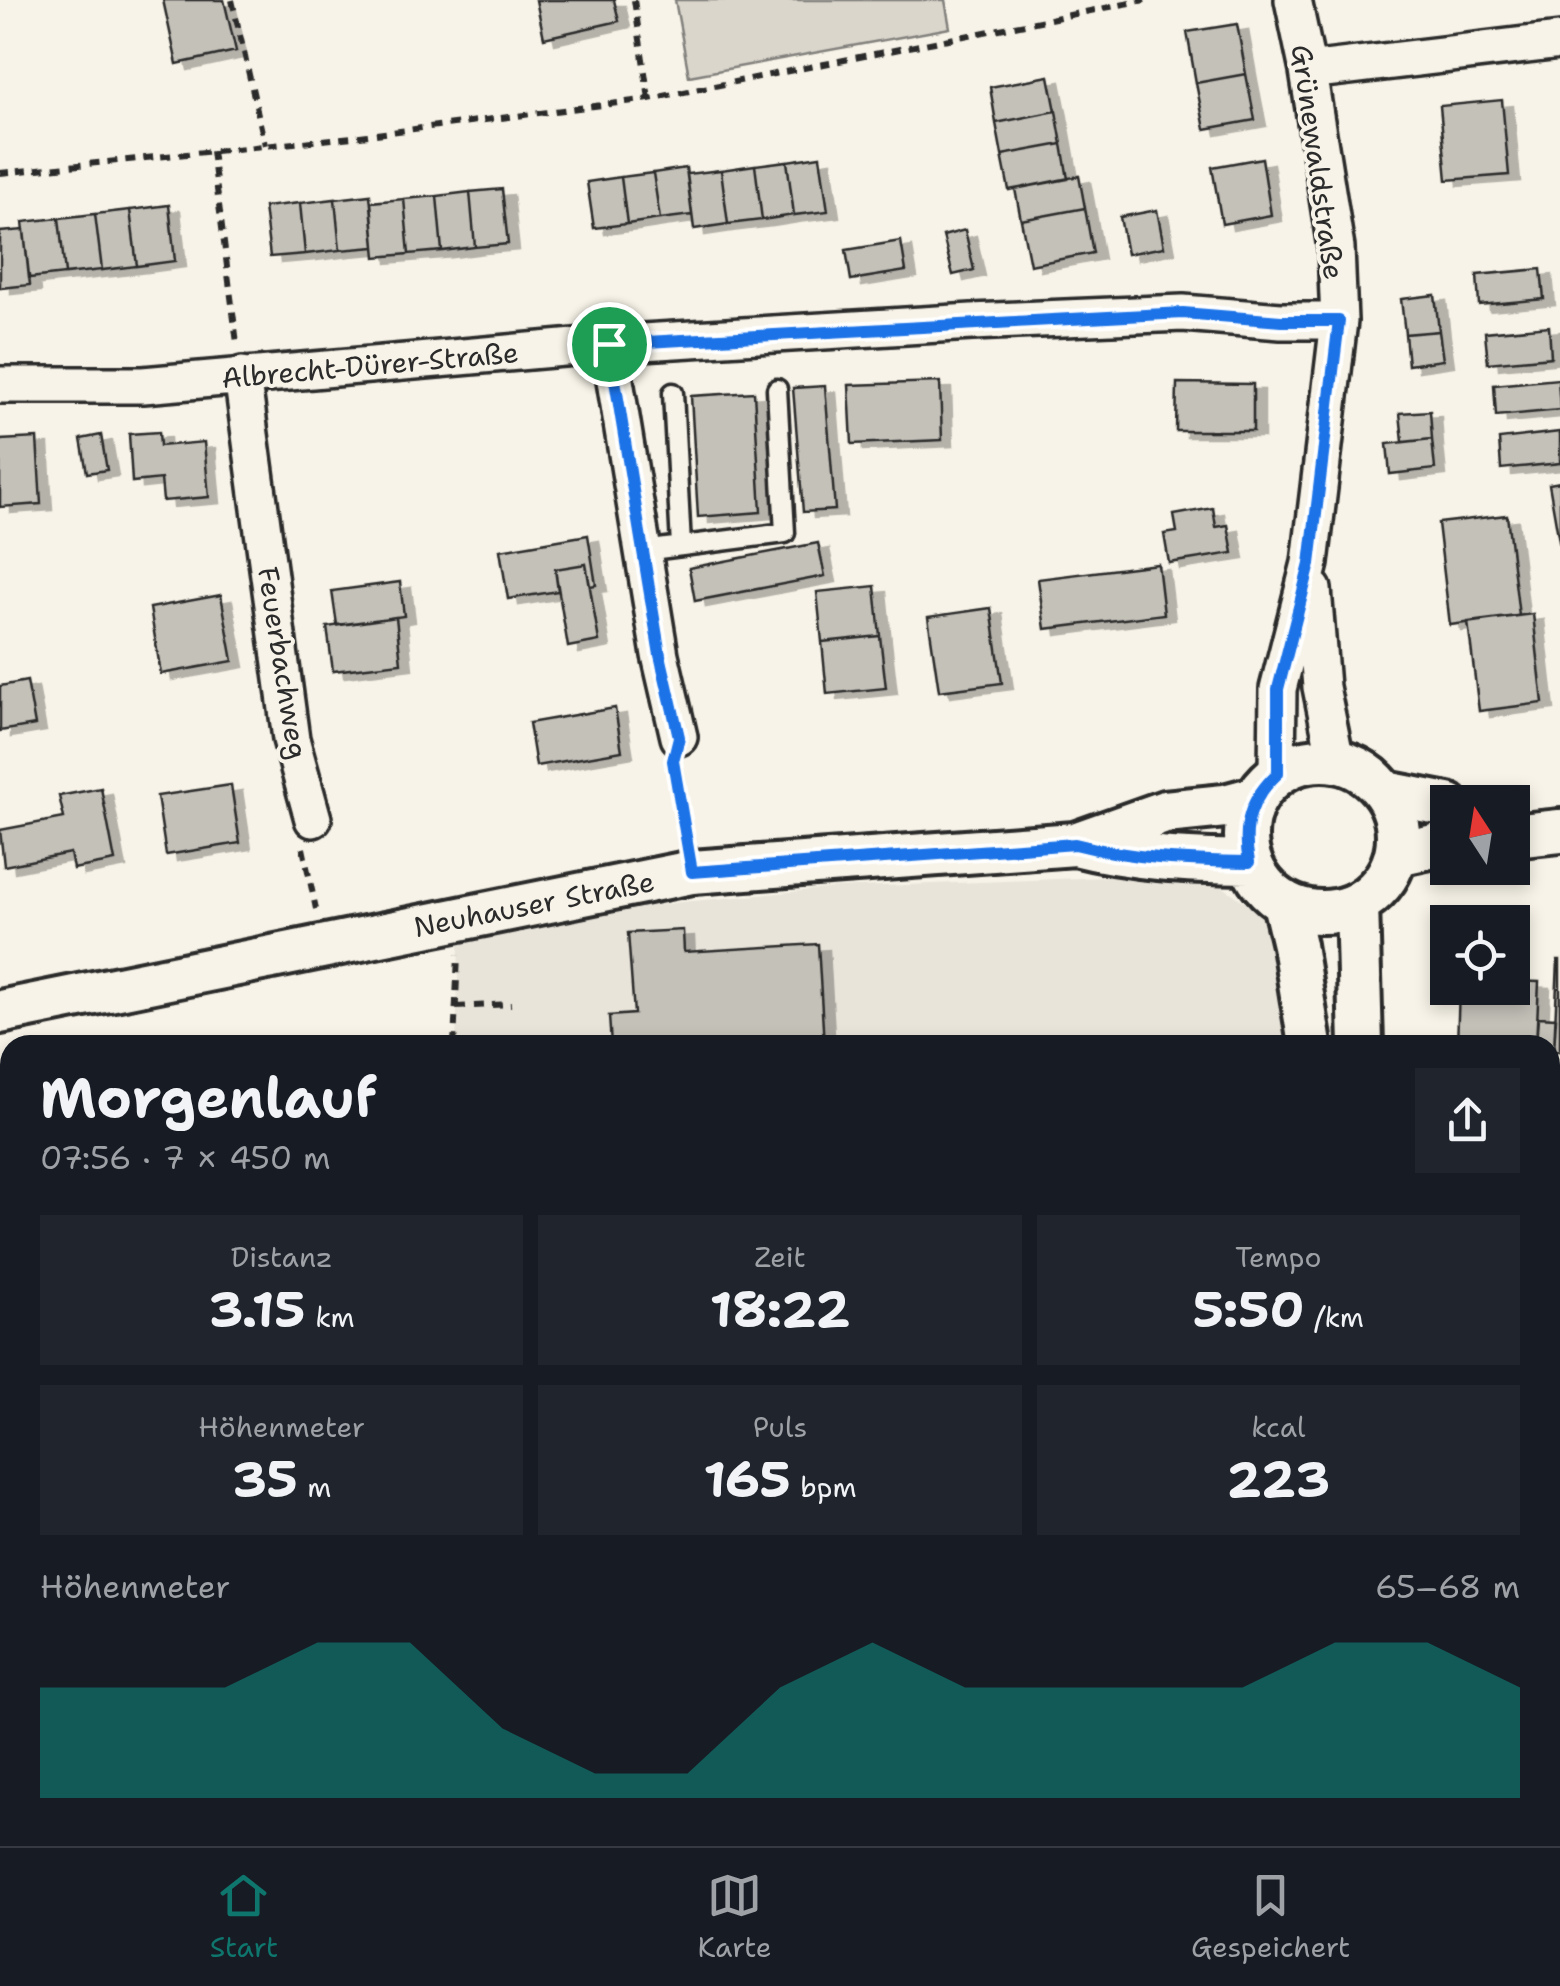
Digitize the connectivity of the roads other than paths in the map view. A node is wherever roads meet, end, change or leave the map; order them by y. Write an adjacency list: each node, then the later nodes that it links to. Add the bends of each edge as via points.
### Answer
1 (1293, 0): 3 (street, Grünewaldstraße)
2 (1560, 42): 3 (street)
3 (1308, 72): 4 (street, Grünewaldstraße, via 1336,248)
4 (1339, 321): 5 (street, Albrecht-Dürer-Straße, via 1183,313); 12 (street, Grünewaldstraße)
5 (609, 344): 6 (street, Albrecht-Dürer-Straße); 11 (street)
6 (242, 375): 7 (street, Albrecht-Dürer-Straße, via 143,385); 20 (street, Feuerbachweg, via 292,740)
7 (0, 385)
8 (777, 389): 10 (lane, via 785,533)
9 (674, 394): 10 (lane)
10 (681, 546): 11 (lane)
11 (643, 550): 13 (street)
12 (1310, 564): 14 (street, Grünewaldstraße); 15 (street, Grünewaldstraße, via 1278,689)
13 (679, 737)
14 (1336, 761): 15 (street, via 1306,761); 16 (street, via 1356,767)
15 (1266, 786): 23 (street, Neuhauser Straße, via 1225,806 1164,812); 26 (street, via 1247,818)
16 (1386, 792): 17 (street); 25 (street, via 1398,822)
17 (1430, 801)
18 (1530, 810): 19 (street)
19 (1560, 812)
20 (313, 818)
21 (1560, 832): 22 (street)
22 (1530, 834)
23 (1075, 844): 26 (street, Neuhauser Straße, via 1119,855); 29 (street, Neuhauser Straße, via 692,872)
24 (1430, 847): 25 (street)
25 (1397, 854): 28 (street, via 1382,884)
26 (1249, 862): 27 (street)
27 (1284, 903): 28 (street, via 1308,912); 30 (street)
28 (1357, 904): 31 (street)
29 (0, 1012)
30 (1308, 1035)
31 (1361, 1035)

